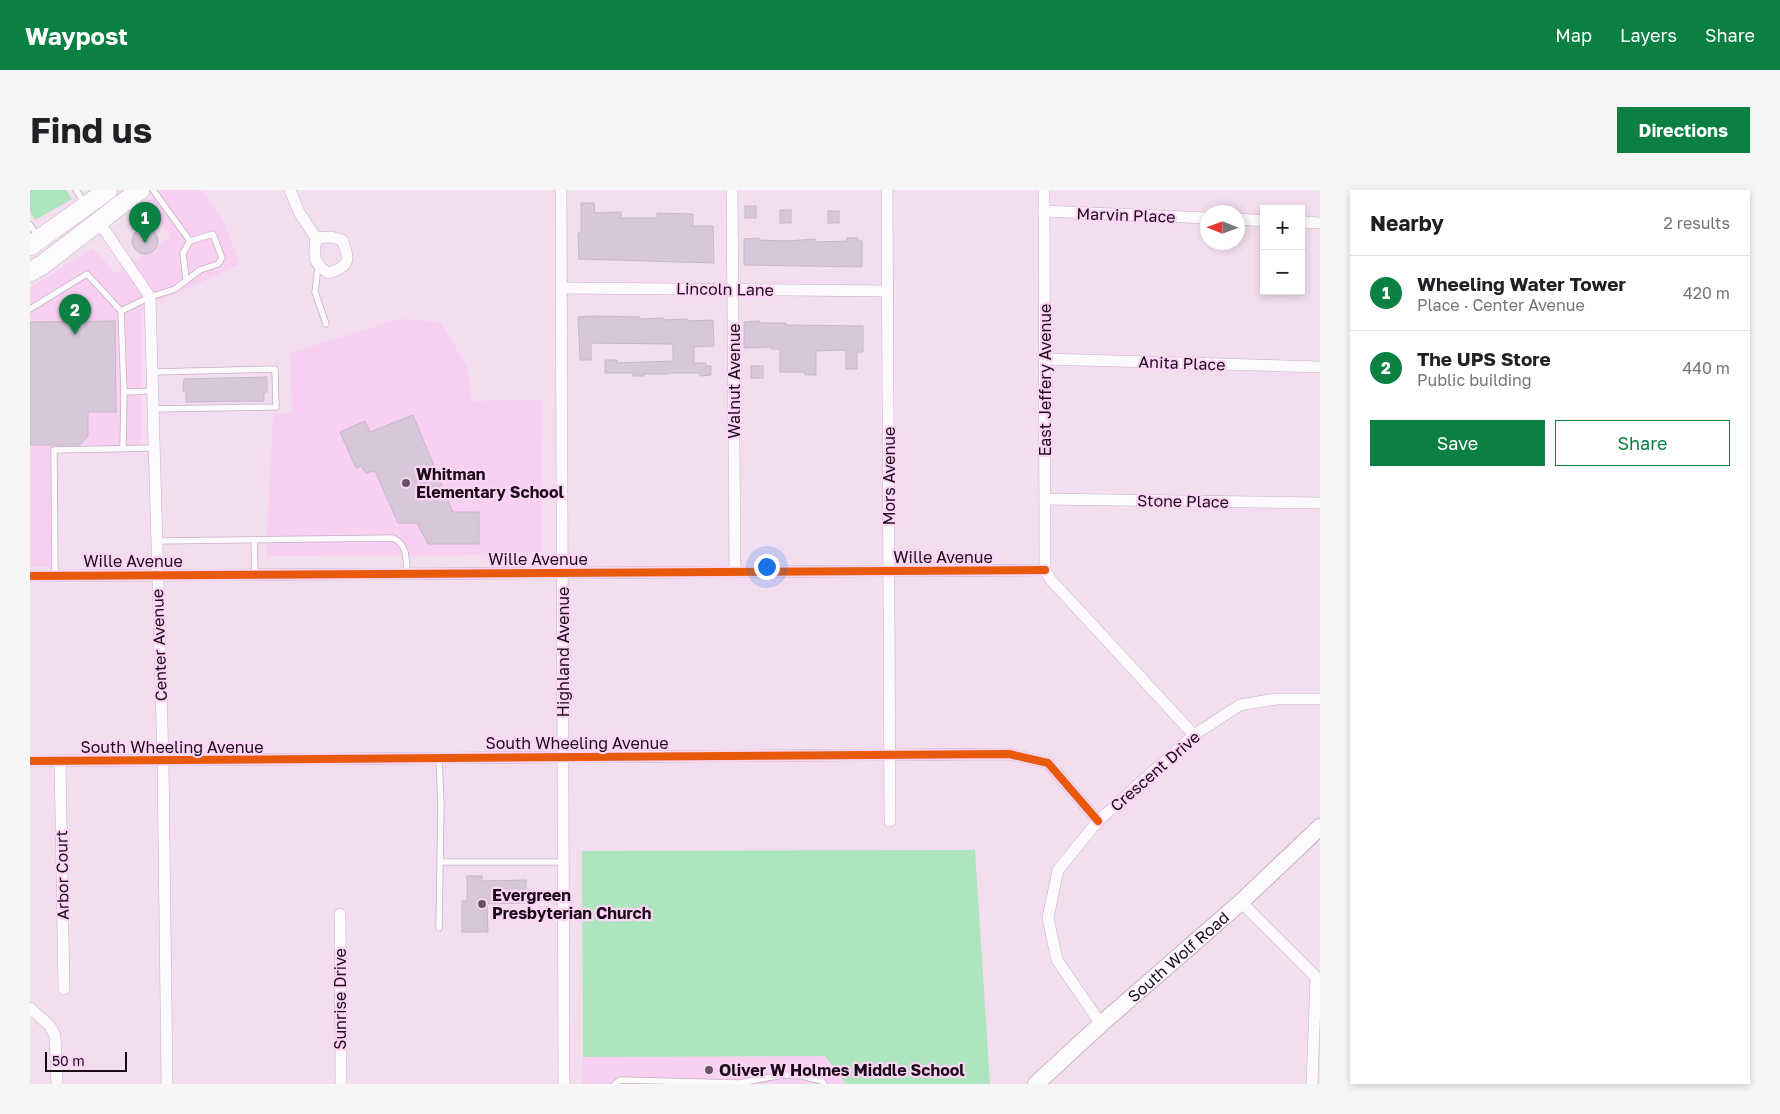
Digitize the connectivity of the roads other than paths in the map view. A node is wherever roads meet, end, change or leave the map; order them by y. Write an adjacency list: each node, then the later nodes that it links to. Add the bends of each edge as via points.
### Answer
1 (108, 190): 9 (main road)
2 (140, 190): 14 (main road)
3 (153, 190): 19 (lane)
4 (290, 190): 18 (street, via 299,212)
5 (561, 190): 23 (street, Highland Avenue)
6 (732, 190): 24 (street, Walnut Avenue)
7 (887, 190): 25 (street, Mors Avenue)
8 (1044, 190): 10 (street, East Jeffery Avenue)
9 (82, 198): 17 (main road)
10 (1044, 211): 11 (street, Marvin Place); 30 (street, East Jeffery Avenue)
11 (1200, 218)
12 (1245, 219): 13 (street)
13 (1260, 220)
14 (99, 222): 21 (main road); 26 (street)
15 (1305, 222): 16 (street)
16 (1320, 223)
17 (33, 237)
18 (316, 238): 20 (street, via 314,255); 20 (street, via 342,240 348,252 347,262 341,270 328,274)
19 (190, 241): 22 (lane, via 183,253); 22 (lane, via 213,234 222,258 218,264 200,270)
20 (318, 266): 29 (lane, via 315,292)
21 (30, 272)
22 (186, 280): 26 (lane, via 174,289)
23 (561, 288): 24 (street, Lincoln Lane); 45 (street, Highland Avenue)
24 (734, 289): 25 (street, Lincoln Lane); 44 (street, Walnut Avenue)
25 (888, 291): 43 (street, Mors Avenue)
26 (150, 298): 28 (lane); 32 (street, Center Avenue)
27 (30, 309): 28 (lane, via 87,274)
28 (121, 312): 34 (lane)
29 (326, 324)
30 (1045, 359): 31 (street, Anita Place); 38 (street, East Jeffery Avenue)
31 (1320, 367)
32 (153, 372): 33 (street, Center Avenue); 35 (lane, via 275,370 276,407)
33 (154, 391): 34 (lane); 35 (street, Center Avenue)
34 (124, 392): 36 (lane)
35 (154, 409): 37 (street, Center Avenue)
36 (123, 448): 37 (lane); 50 (lane, via 54,450)
37 (155, 448): 41 (street, Center Avenue)
38 (1046, 499): 39 (street, Stone Place); 42 (street, East Jeffery Avenue)
39 (1320, 503)
40 (254, 540): 41 (lane); 46 (lane); 47 (lane, via 393,538 399,541 406,553)
41 (158, 541): 48 (street, Center Avenue)
42 (1045, 570): 43 (street, Wille Avenue); 52 (street)
43 (889, 571): 44 (street, Wille Avenue); 53 (street, Mors Avenue)
44 (735, 572): 45 (street, Wille Avenue)
45 (562, 573): 47 (street, Wille Avenue); 54 (street, Highland Avenue)
46 (254, 574): 47 (street, Wille Avenue); 48 (street, Wille Avenue)
47 (407, 574)
48 (158, 575): 50 (street, Wille Avenue); 56 (street, Center Avenue)
49 (30, 576): 50 (street, Wille Avenue)
50 (55, 576)
51 (1320, 699): 52 (street, Crescent Drive, via 1276,699 1240,705)
52 (1194, 735): 59 (street, Crescent Drive)
53 (890, 755): 54 (street, South Wheeling Avenue); 59 (street, South Wheeling Avenue, via 1009,754 1048,763); 60 (street, Mors Avenue)
54 (563, 757): 55 (street, South Wheeling Avenue); 63 (street, Highland Avenue)
55 (439, 758): 56 (street, South Wheeling Avenue); 62 (lane)
56 (163, 760): 57 (street, South Wheeling Avenue); 73 (street, Center Avenue)
57 (60, 761): 58 (street, South Wheeling Avenue); 68 (street, Arbor Court)
58 (30, 762)
59 (1098, 820): 70 (street, Crescent Drive, via 1058,870 1048,918 1057,960)
60 (890, 821)
61 (1320, 827): 64 (main road, South Wolf Road)
62 (440, 862): 63 (lane); 66 (lane)
63 (564, 862): 75 (street, Highland Avenue)
64 (1241, 902): 67 (street); 70 (main road, South Wolf Road)
65 (340, 914): 74 (street, Sunrise Drive)
66 (439, 928)
67 (1318, 977): 79 (street)
68 (64, 990)
69 (30, 1008): 72 (street, via 53,1030)
70 (1101, 1024): 78 (main road, South Wolf Road)
71 (713, 1083): 76 (lane, via 620,1080); 77 (lane, via 739,1083 783,1075 802,1076)
72 (56, 1084)
73 (167, 1084)
74 (340, 1084)
75 (564, 1084)
76 (615, 1084)
77 (824, 1084)
78 (1036, 1084)
79 (1312, 1084)

